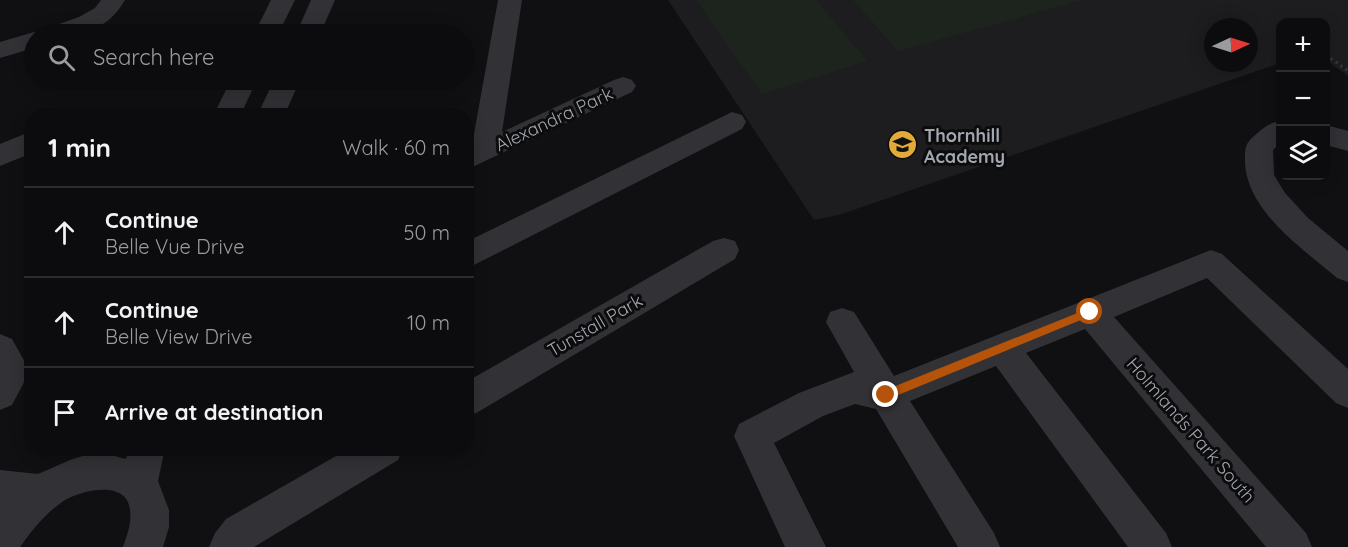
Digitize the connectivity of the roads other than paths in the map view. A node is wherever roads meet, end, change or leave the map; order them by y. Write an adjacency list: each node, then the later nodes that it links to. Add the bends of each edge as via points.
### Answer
1 (114, 0): 5 (street, via 109,9)
2 (283, 0): 6 (street)
3 (323, 0): 7 (street)
4 (510, 0): 21 (street, Alexandra Park)
5 (84, 24)
6 (271, 24)
7 (312, 24)
8 (24, 43): 9 (street)
9 (0, 51)
10 (623, 87): 21 (street, Alexandra Park)
11 (239, 90): 13 (street)
12 (282, 90): 14 (street)
13 (230, 108)
14 (274, 108)
15 (732, 122): 23 (street)
16 (1276, 131): 24 (street, via 1259,147 1259,173 1268,192 1299,227)
17 (1330, 136): 18 (street)
18 (1348, 141)
19 (24, 145): 20 (street)
20 (0, 156)
21 (476, 156)
22 (724, 250): 32 (street, Tunstall Park)
23 (474, 253)
24 (1348, 269)
25 (1090, 312): 27 (street); 29 (street, via 1211,263); 43 (street, Holmlands Park South)
26 (842, 322): 31 (street)
27 (1002, 348): 31 (street); 42 (street)
28 (0, 349): 30 (street, via 13,371)
29 (1348, 392)
30 (0, 394)
31 (886, 395): 40 (street, via 855,388 811,404 753,436); 41 (street)
32 (474, 396)
33 (371, 456): 39 (street, via 240,533)
34 (142, 466): 35 (street, via 120,473); 37 (street)
35 (68, 473): 36 (street); 38 (street, via 19,513)
36 (0, 489)
37 (154, 542)
38 (0, 543)
39 (229, 547)
40 (806, 547)
41 (980, 547)
42 (1152, 547)
43 (1292, 547)

